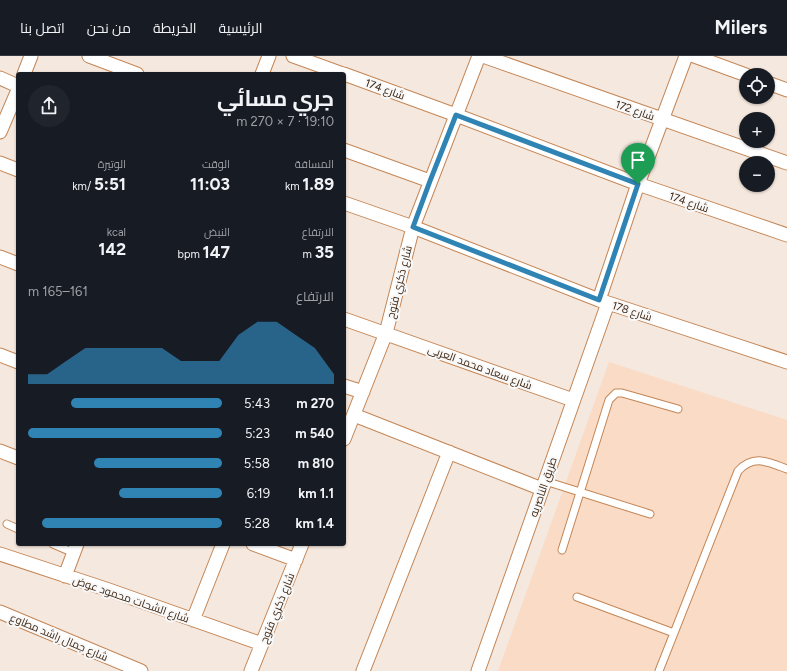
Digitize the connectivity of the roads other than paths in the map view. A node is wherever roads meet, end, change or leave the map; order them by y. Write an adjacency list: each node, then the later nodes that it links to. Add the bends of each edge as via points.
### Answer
1 (32, 56): 9 (street)
2 (89, 56): 10 (street)
3 (269, 56): 11 (street)
4 (293, 56): 12 (street, شارع 174)
5 (479, 56): 20 (street, شارع ذكري فتوح)
6 (483, 56): 21 (street, شارع 172)
7 (686, 56): 21 (street, طريق الناصريه)
8 (694, 56): 13 (street)
9 (25, 72)
10 (132, 72)
11 (263, 72)
12 (337, 72)
13 (739, 72)
14 (346, 75): 20 (street, شارع 174)
15 (0, 78): 16 (street)
16 (16, 85)
17 (775, 86): 18 (street)
18 (787, 90)
19 (16, 95): 22 (street)
20 (456, 115): 27 (street, شارع ذكري فتوح); 28 (street, شارع 174)
21 (663, 120): 25 (street, شارع 172); 28 (street, طريق الناصريه)
22 (0, 132)
23 (346, 151): 27 (street)
24 (0, 164): 26 (street)
25 (787, 164)
26 (16, 169)
27 (430, 181): 30 (street, شارع ذكري فتوح)
28 (638, 184): 31 (street, شارع 174); 34 (street, طريق الناصريه)
29 (346, 204): 30 (street, شارع 178)
30 (413, 227): 34 (street, شارع 178); 36 (street, شارع ذكري فتوح)
31 (787, 235)
32 (0, 257): 33 (street)
33 (16, 263)
34 (603, 301): 39 (street, شارع 178); 42 (street, طريق الناصريه)
35 (346, 320): 36 (street, شارع سعاد محمد العربى)
36 (386, 333): 41 (street, شارع ذكري فتوح); 42 (street, شارع سعاد محمد العربى)
37 (0, 355): 38 (street)
38 (16, 361)
39 (787, 362)
40 (346, 387): 41 (street)
41 (363, 392): 44 (street, شارع ذكري فتوح)
42 (574, 400): 50 (street, طريق الناصريه)
43 (678, 410): 51 (lane, via 627,393 616,393 612,396 606,404)
44 (354, 415): 45 (street, شارع ذكري فتوح); 47 (street)
45 (346, 434)
46 (0, 451): 48 (street)
47 (449, 452): 50 (street); 71 (street)
48 (16, 457)
49 (787, 469): 67 (lane, via 761,460 749,462 738,471)
50 (544, 485): 51 (lane); 72 (street, طريق الناصريه)
51 (580, 492): 52 (lane); 60 (lane)
52 (650, 514)
53 (7, 524): 54 (lane)
54 (16, 528)
55 (64, 546): 59 (lane)
56 (221, 546): 66 (street)
57 (258, 546): 62 (street)
58 (301, 546): 62 (street, شارع ذكري فتوح)
59 (76, 548): 63 (street)
60 (562, 550)
61 (0, 554): 63 (street, شارع الشحات محمود عوض)
62 (296, 560): 68 (street, شارع ذكري فتوح)
63 (65, 576): 66 (street, شارع الشحات محمود عوض)
64 (576, 597): 67 (lane)
65 (0, 612): 69 (street, شارع جمال راشد مطاوع)
66 (193, 620): 68 (street, شارع الشحات محمود عوض)
67 (674, 633): 73 (lane)
68 (262, 644): 70 (street, شارع ذكري فتوح)
69 (141, 671)
70 (251, 671)
71 (363, 671)
72 (478, 671)
73 (659, 671)

